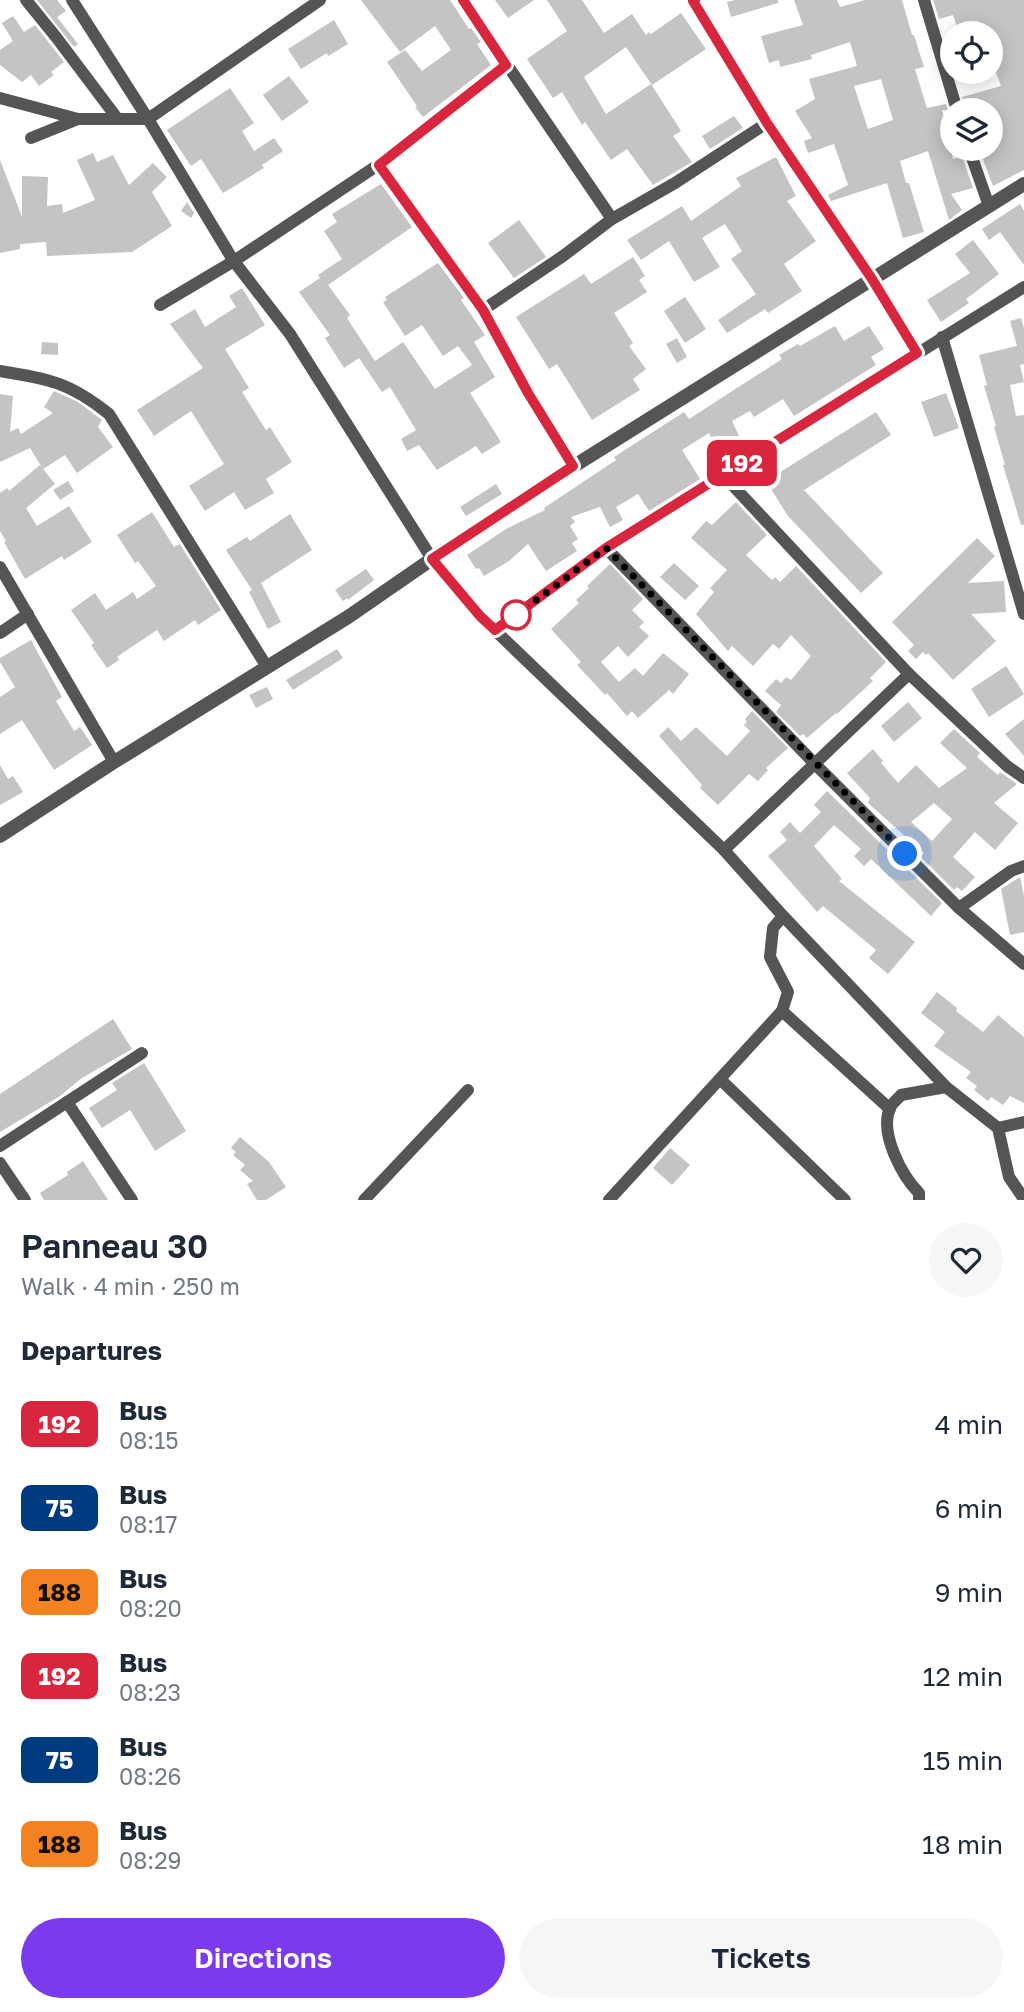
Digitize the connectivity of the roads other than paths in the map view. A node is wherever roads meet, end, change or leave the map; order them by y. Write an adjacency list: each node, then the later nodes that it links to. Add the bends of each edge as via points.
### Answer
1 (26, 0): 10 (street)
2 (72, 0): 12 (street)
3 (320, 0): 12 (street)
4 (463, 0): 7 (street)
5 (694, 0): 13 (street)
6 (923, 0): 9 (street)
7 (506, 65): 16 (street); 19 (street)
8 (0, 98): 11 (street)
9 (953, 98)
10 (117, 118): 11 (street); 12 (street)
11 (78, 119): 14 (street)
12 (148, 119): 20 (street)
13 (767, 123): 19 (street); 21 (street)
14 (31, 138)
15 (973, 161): 18 (street)
16 (379, 165): 20 (street); 24 (street)
17 (1024, 184): 18 (street)
18 (989, 206): 21 (street)
19 (612, 219): 24 (street)
20 (234, 261): 23 (street); 31 (street, via 290,334)
21 (872, 279): 26 (street); 28 (street)
22 (1024, 287): 25 (street)
23 (160, 305)
24 (483, 310): 28 (street)
25 (942, 337): 26 (street); 34 (street)
26 (917, 353): 29 (street)
27 (0, 371): 37 (street, via 62,383 109,414)
28 (573, 466): 31 (street)
29 (723, 475): 30 (street); 38 (street)
30 (606, 548): 35 (street); 40 (street)
31 (432, 559): 35 (street); 37 (street)
32 (0, 567): 33 (street)
33 (28, 614): 36 (street); 39 (street)
34 (1024, 614)
35 (495, 630): 43 (street)
36 (0, 633)
37 (267, 667): 39 (street)
38 (909, 674): 40 (street); 41 (street)
39 (114, 762): 42 (street)
40 (815, 764): 43 (street); 45 (street)
41 (1024, 778)
42 (0, 836)
43 (724, 850): 46 (street)
44 (1024, 866): 45 (street)
45 (959, 908): 47 (street)
46 (783, 916): 48 (street, via 773,928 770,957 788,992); 51 (street)
47 (1024, 964)
48 (782, 1012): 50 (street); 54 (street)
49 (142, 1053): 53 (street)
50 (720, 1079): 63 (street); 64 (street)
51 (946, 1087): 54 (street, via 901,1095); 56 (street)
52 (468, 1090): 62 (street)
53 (67, 1102): 57 (street); 61 (street)
54 (890, 1109): 65 (street, via 888,1137)
55 (1024, 1122): 56 (street)
56 (998, 1128): 59 (street, via 1009,1177)
57 (0, 1146)
58 (0, 1163): 60 (street)
59 (1024, 1199)
60 (25, 1200)
61 (132, 1200)
62 (364, 1200)
63 (609, 1200)
64 (845, 1200)
65 (919, 1200)

